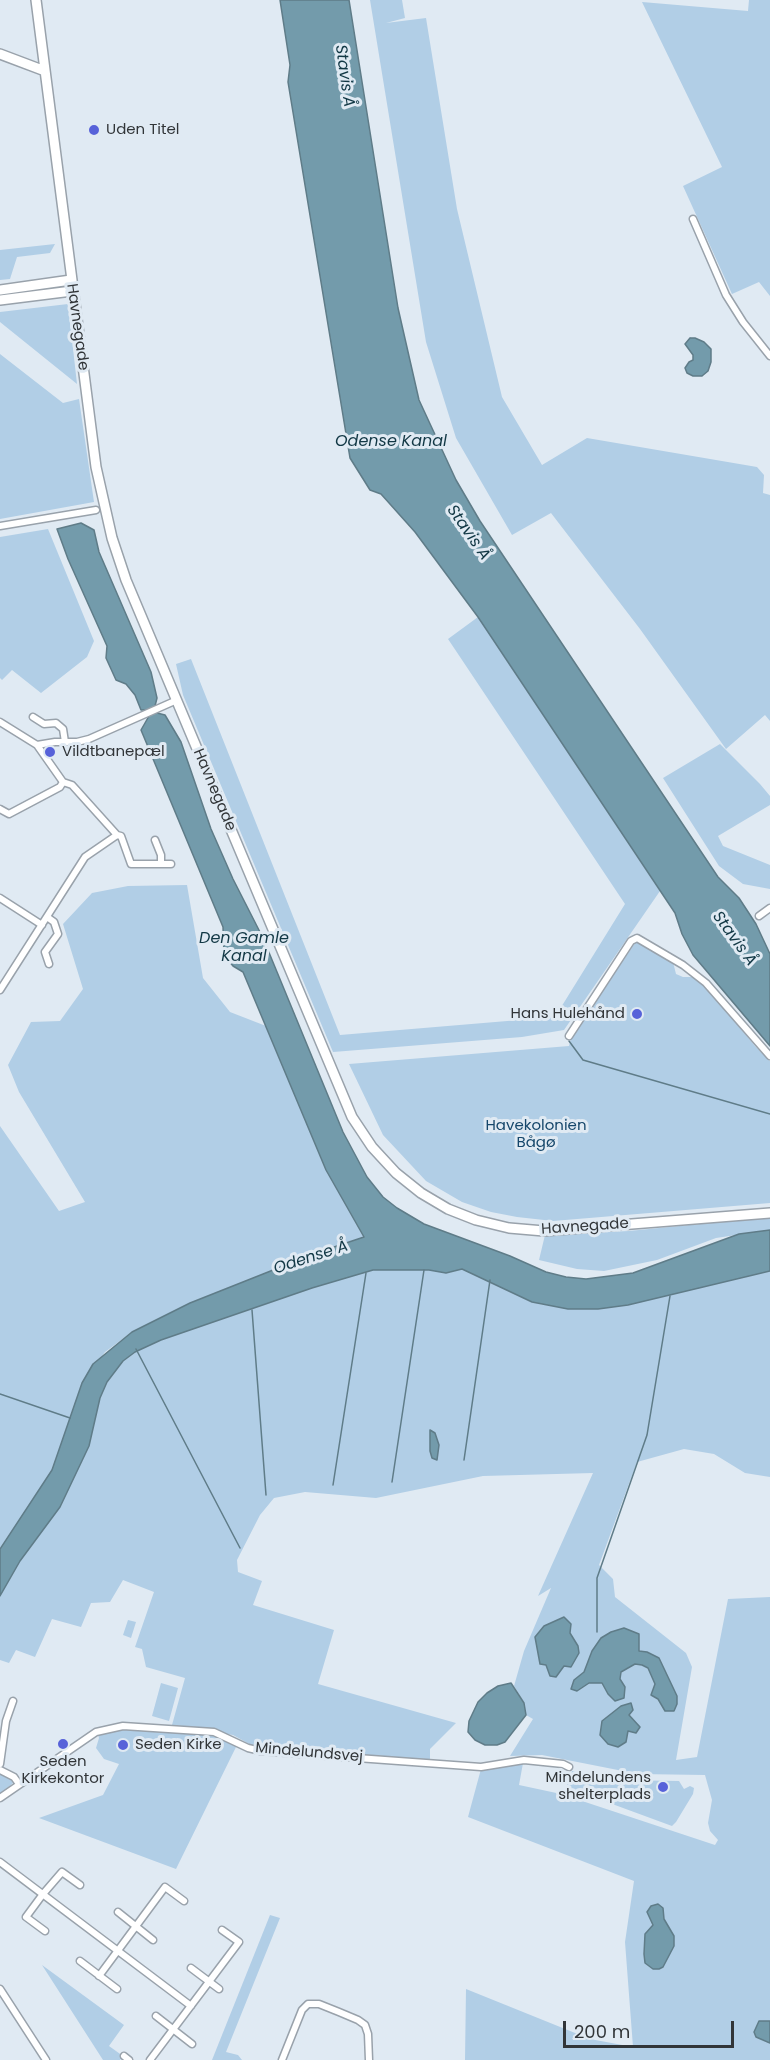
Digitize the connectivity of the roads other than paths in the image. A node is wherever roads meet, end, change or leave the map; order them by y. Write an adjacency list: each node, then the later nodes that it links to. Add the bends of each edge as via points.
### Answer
1 (36, 0): 3 (street, Havnegade)
2 (0, 54): 3 (street)
3 (45, 71): 5 (street, Havnegade)
4 (693, 219): 9 (street, via 726,295)
5 (71, 280): 6 (street); 7 (street, Havnegade)
6 (0, 290)
7 (72, 291): 8 (street); 12 (street, Havnegade, via 105,509 126,580)
8 (0, 300)
9 (770, 356)
10 (96, 510): 11 (street)
11 (0, 526)
12 (177, 700): 15 (street, via 89,739); 32 (street, Havnegade, via 352,1117 396,1173 448,1209 509,1228 544,1231)
13 (33, 717): 15 (street, via 44,724 56,723 63,729)
14 (0, 722): 16 (street)
15 (65, 742): 16 (street)
16 (37, 745): 17 (street)
17 (63, 782): 18 (street, via 60,788 9,814); 19 (street, via 72,785)
18 (0, 809)
19 (117, 835): 21 (street, via 122,837 130,864); 26 (street, via 85,857)
20 (154, 840): 21 (street)
21 (161, 864): 22 (street)
22 (171, 864)
23 (0, 898): 27 (street)
24 (770, 908): 25 (street)
25 (759, 916)
26 (47, 917): 27 (street); 28 (street, via 54,922 58,934 45,952)
27 (42, 925): 29 (street)
28 (49, 964)
29 (0, 990)
30 (569, 1036): 31 (street, via 631,941 637,938 706,982)
31 (770, 1056)
32 (770, 1213)
33 (13, 1701): 34 (street)
34 (1, 1739): 35 (street)
35 (0, 1764)
36 (569, 1767): 38 (street, Mindelundsvej, via 524,1760 481,1767 261,1751 214,1732 123,1726 96,1732)
37 (0, 1770): 38 (street)
38 (20, 1784): 39 (street, Mindelundsvej)
39 (0, 1798)
40 (0, 1862): 42 (street)
41 (80, 1885): 42 (street, via 62,1872)
42 (43, 1894): 47 (street, via 26,1917); 49 (street)
43 (184, 1901): 45 (street, via 165,1887)
44 (118, 1912): 45 (street)
45 (135, 1926): 48 (street); 49 (street)
46 (222, 1930): 53 (street, via 239,1942)
47 (45, 1931)
48 (153, 1940)
49 (117, 1950): 52 (street); 57 (street)
50 (80, 1961): 52 (street)
51 (191, 1968): 53 (street)
52 (99, 1976): 55 (street)
53 (208, 1982): 56 (street); 57 (street)
54 (0, 1989): 61 (street)
55 (117, 1989)
56 (219, 1989)
57 (191, 2006): 59 (street)
58 (156, 2016): 59 (street)
59 (173, 2030): 60 (street); 62 (street)
60 (192, 2044)
61 (46, 2060)
62 (150, 2060)
63 (282, 2060): 64 (street, via 308,2004 320,2004 365,2025)
64 (369, 2060)

